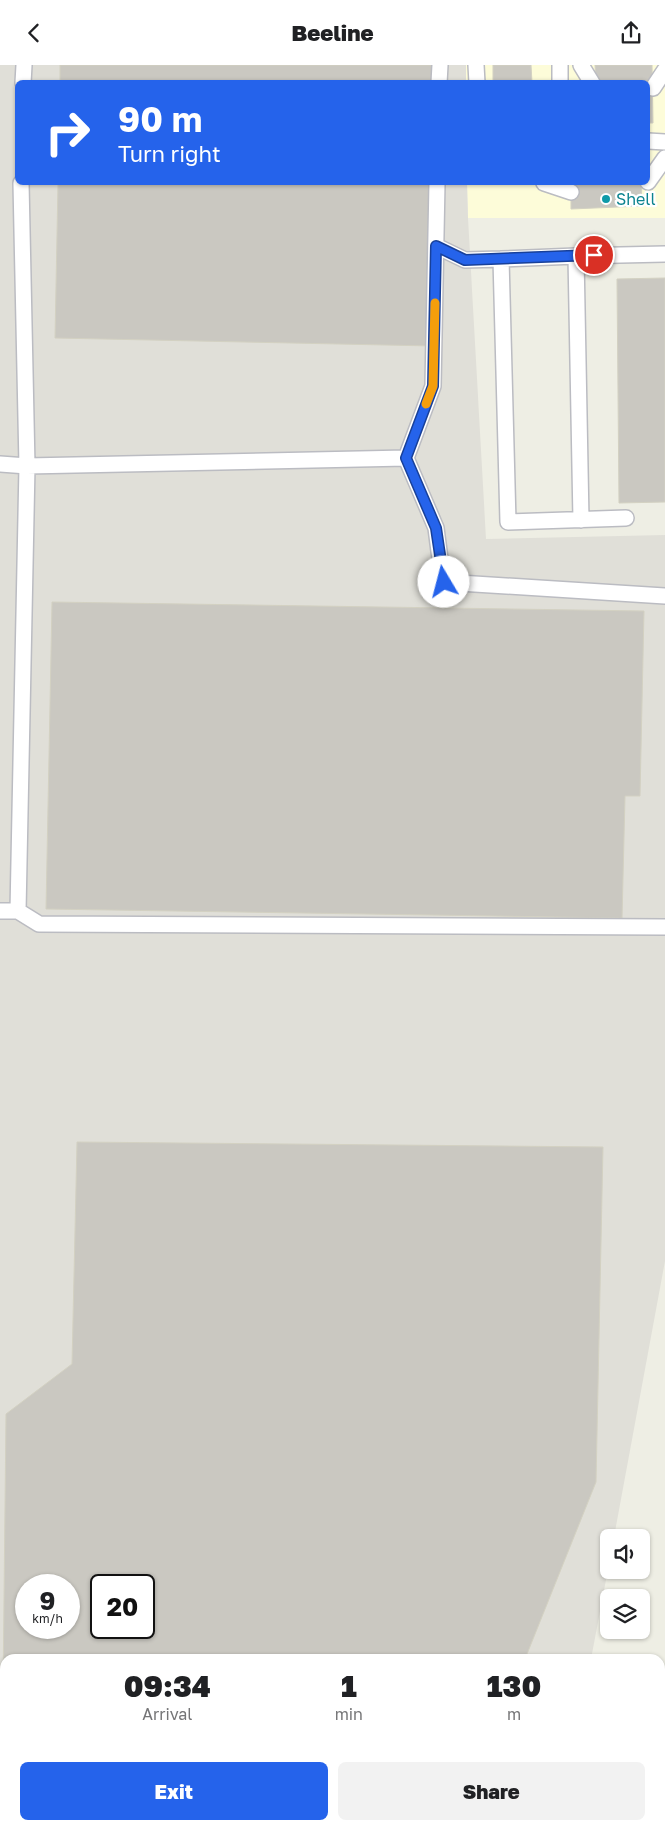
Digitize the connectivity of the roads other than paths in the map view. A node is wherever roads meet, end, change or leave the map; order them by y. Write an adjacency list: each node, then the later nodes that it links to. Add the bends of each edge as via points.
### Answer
1 (24, 65): 7 (lane)
2 (440, 65): 8 (lane)
3 (476, 65): 9 (lane)
4 (560, 65): 10 (lane)
5 (581, 65): 11 (lane)
6 (665, 70): 12 (lane)
7 (23, 80)
8 (439, 80)
9 (477, 80)
10 (560, 80)
11 (590, 80)
12 (653, 88)
13 (650, 141): 14 (lane)
14 (665, 141)
15 (665, 157): 16 (lane)
16 (650, 179)
17 (21, 185): 27 (lane)
18 (437, 185): 21 (lane)
19 (550, 185): 20 (lane)
20 (571, 192)
21 (436, 246): 24 (lane, via 465,260); 25 (lane, via 433,386)
22 (665, 254): 23 (lane)
23 (576, 256): 24 (lane); 29 (lane)
24 (501, 259): 29 (lane, via 508,522)
25 (406, 458): 27 (lane); 30 (lane, via 436,528 444,582)
26 (0, 464): 27 (lane)
27 (28, 466): 32 (lane)
28 (626, 518): 29 (lane)
29 (581, 520)
30 (665, 596)
31 (0, 911): 32 (lane)
32 (18, 911): 33 (lane, via 39,924)
33 (665, 927)

